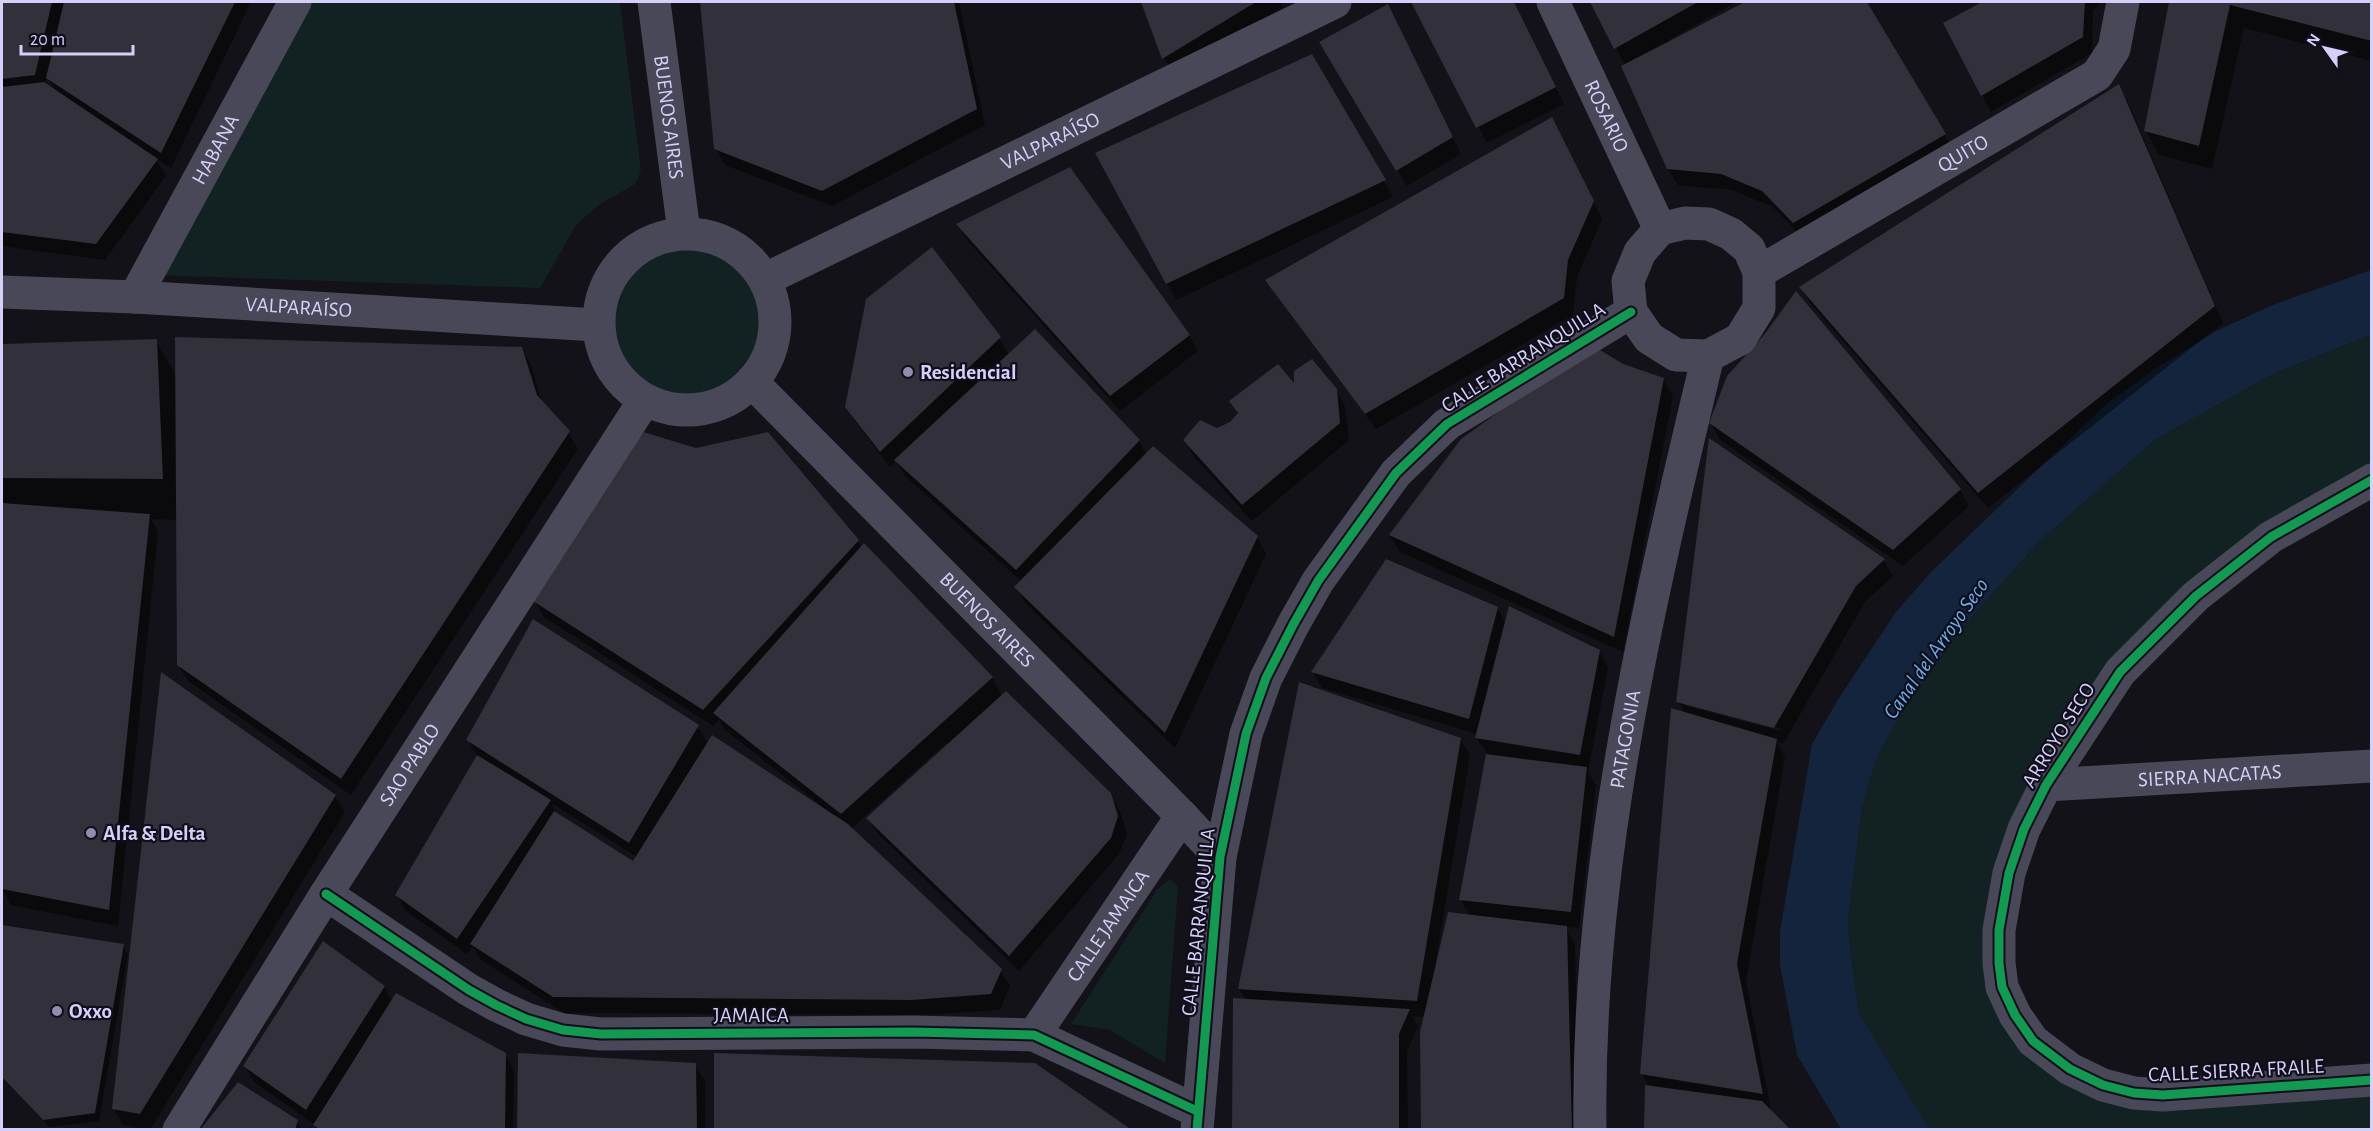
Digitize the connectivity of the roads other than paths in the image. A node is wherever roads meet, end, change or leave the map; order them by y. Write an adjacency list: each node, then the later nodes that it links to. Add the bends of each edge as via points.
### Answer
1 (295, 2): 11 (street, HABANA)
2 (654, 2): 7 (street, BUENOS AIRES)
3 (1335, 2): 9 (street, VALPARAÍSO)
4 (1553, 2): 6 (street, ROSARIO)
5 (2123, 2): 8 (street, QUITO, via 2114,49 2097,75)
6 (1660, 229): 8 (street, via 1685,223 1709,224 1731,234 1749,249); 12 (street, via 1640,252 1628,281)
7 (684, 232): 9 (street, via 717,237 745,254); 13 (street, via 651,240 624,264 610,282)
8 (1759, 272): 14 (street, via 1759,308 1740,339)
9 (766, 279): 15 (street, via 776,315 771,351)
10 (2, 292): 11 (street, VALPARAÍSO)
11 (135, 297): 13 (street, VALPARAÍSO)
12 (1631, 312): 14 (street, via 1649,338 1676,355); 21 (street, CALLE BARRANQUILLA, via 1447,424 1396,473 1318,580 1266,678 1246,734)
13 (597, 325): 16 (street, via 603,356 620,382)
14 (1708, 356): 28 (street, PATAGONIA, via 1669,518 1623,744 1596,945)
15 (753, 383): 16 (street, via 720,405 682,412); 20 (street, BUENOS AIRES)
16 (644, 401): 22 (street, SAO PABLO)
17 (2372, 480): 19 (street, ARROYO SECO, via 2271,537 2196,596 2120,672)
18 (2372, 766): 19 (street, SIERRA NACATAS)
19 (2046, 785): 25 (street, ARROYO SECO, via 2009,873 1999,930 2002,987 2033,1041 2070,1069)
20 (1182, 816): 21 (street, BUENOS AIRES); 23 (street, CALLE JAMAICA)
21 (1220, 857): 26 (street, CALLE BARRANQUILLA)
22 (326, 894): 23 (street, JAMAICA, via 478,995 526,1020 563,1030 601,1034); 27 (street, SAO PABLO)
23 (1034, 1035): 26 (street, JAMAICA)
24 (2372, 1080): 25 (street, CALLE SIERRA FRAILE, via 2163,1095)
25 (2103, 1085)
26 (1197, 1120)
27 (178, 1130)
28 (1590, 1130)

